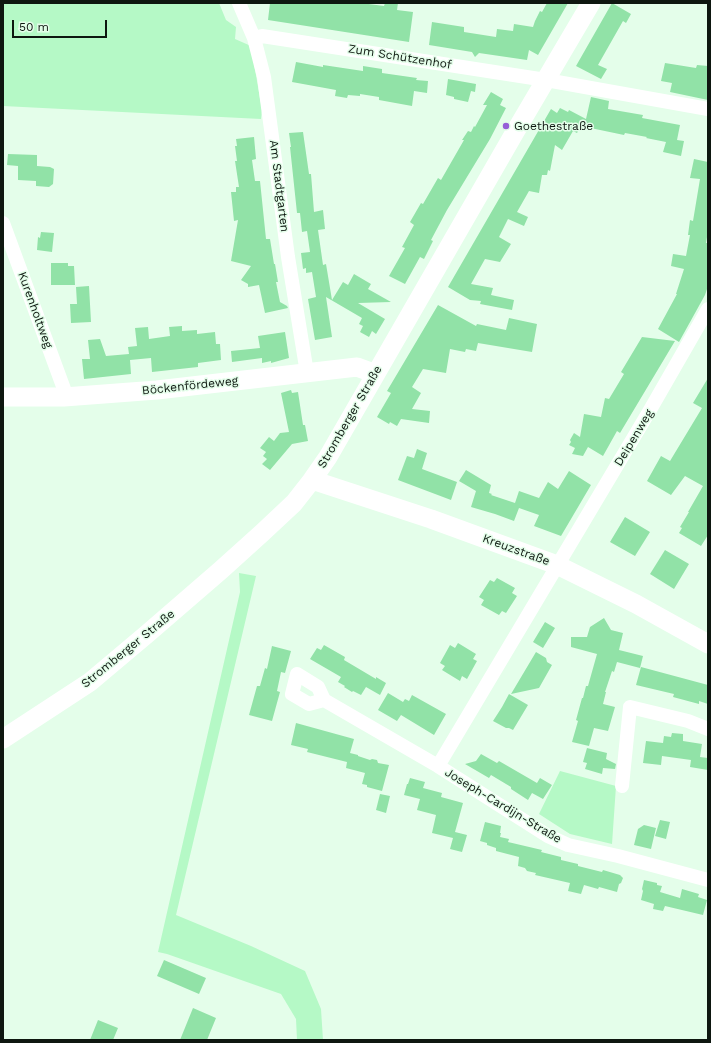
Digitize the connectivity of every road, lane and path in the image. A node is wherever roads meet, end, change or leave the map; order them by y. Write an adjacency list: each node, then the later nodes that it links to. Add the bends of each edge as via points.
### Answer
1 (239, 3): 3 (street, Am Stadtgarten)
2 (591, 3): 4 (main road, Stromberger Straße)
3 (254, 38): 4 (street, Zum Schützenhof, via 262,36); 8 (street, Am Stadtgarten, via 264,77 288,257)
4 (546, 80): 5 (street); 9 (main road, Stromberger Straße)
5 (708, 109)
6 (3, 222): 11 (street, Kurenholtweg, via 64,390)
7 (708, 309): 13 (street, Deipenweg)
8 (307, 373): 9 (main road, Böckenfördeweg, via 357,367); 11 (main road, Böckenfördeweg, via 157,390)
9 (376, 374): 12 (main road, Stromberger Straße)
10 (3, 397): 11 (main road, Böckenfördeweg)
11 (64, 397)
12 (312, 480): 13 (main road, Kreuzstraße, via 431,519); 17 (main road, Stromberger Straße, via 294,503 262,533 142,639 90,682)
13 (557, 565): 14 (main road, Kreuzstraße, via 636,604); 18 (street, Joseph-Cardijn-Straße)
14 (708, 644)
15 (324, 700): 18 (street, Joseph-Cardijn-Straße)
16 (708, 729): 19 (street, via 688,721 630,707)
17 (3, 740)
18 (438, 766): 20 (street, Joseph-Cardijn-Straße, via 548,836 568,845)
19 (622, 786)
20 (708, 880)

